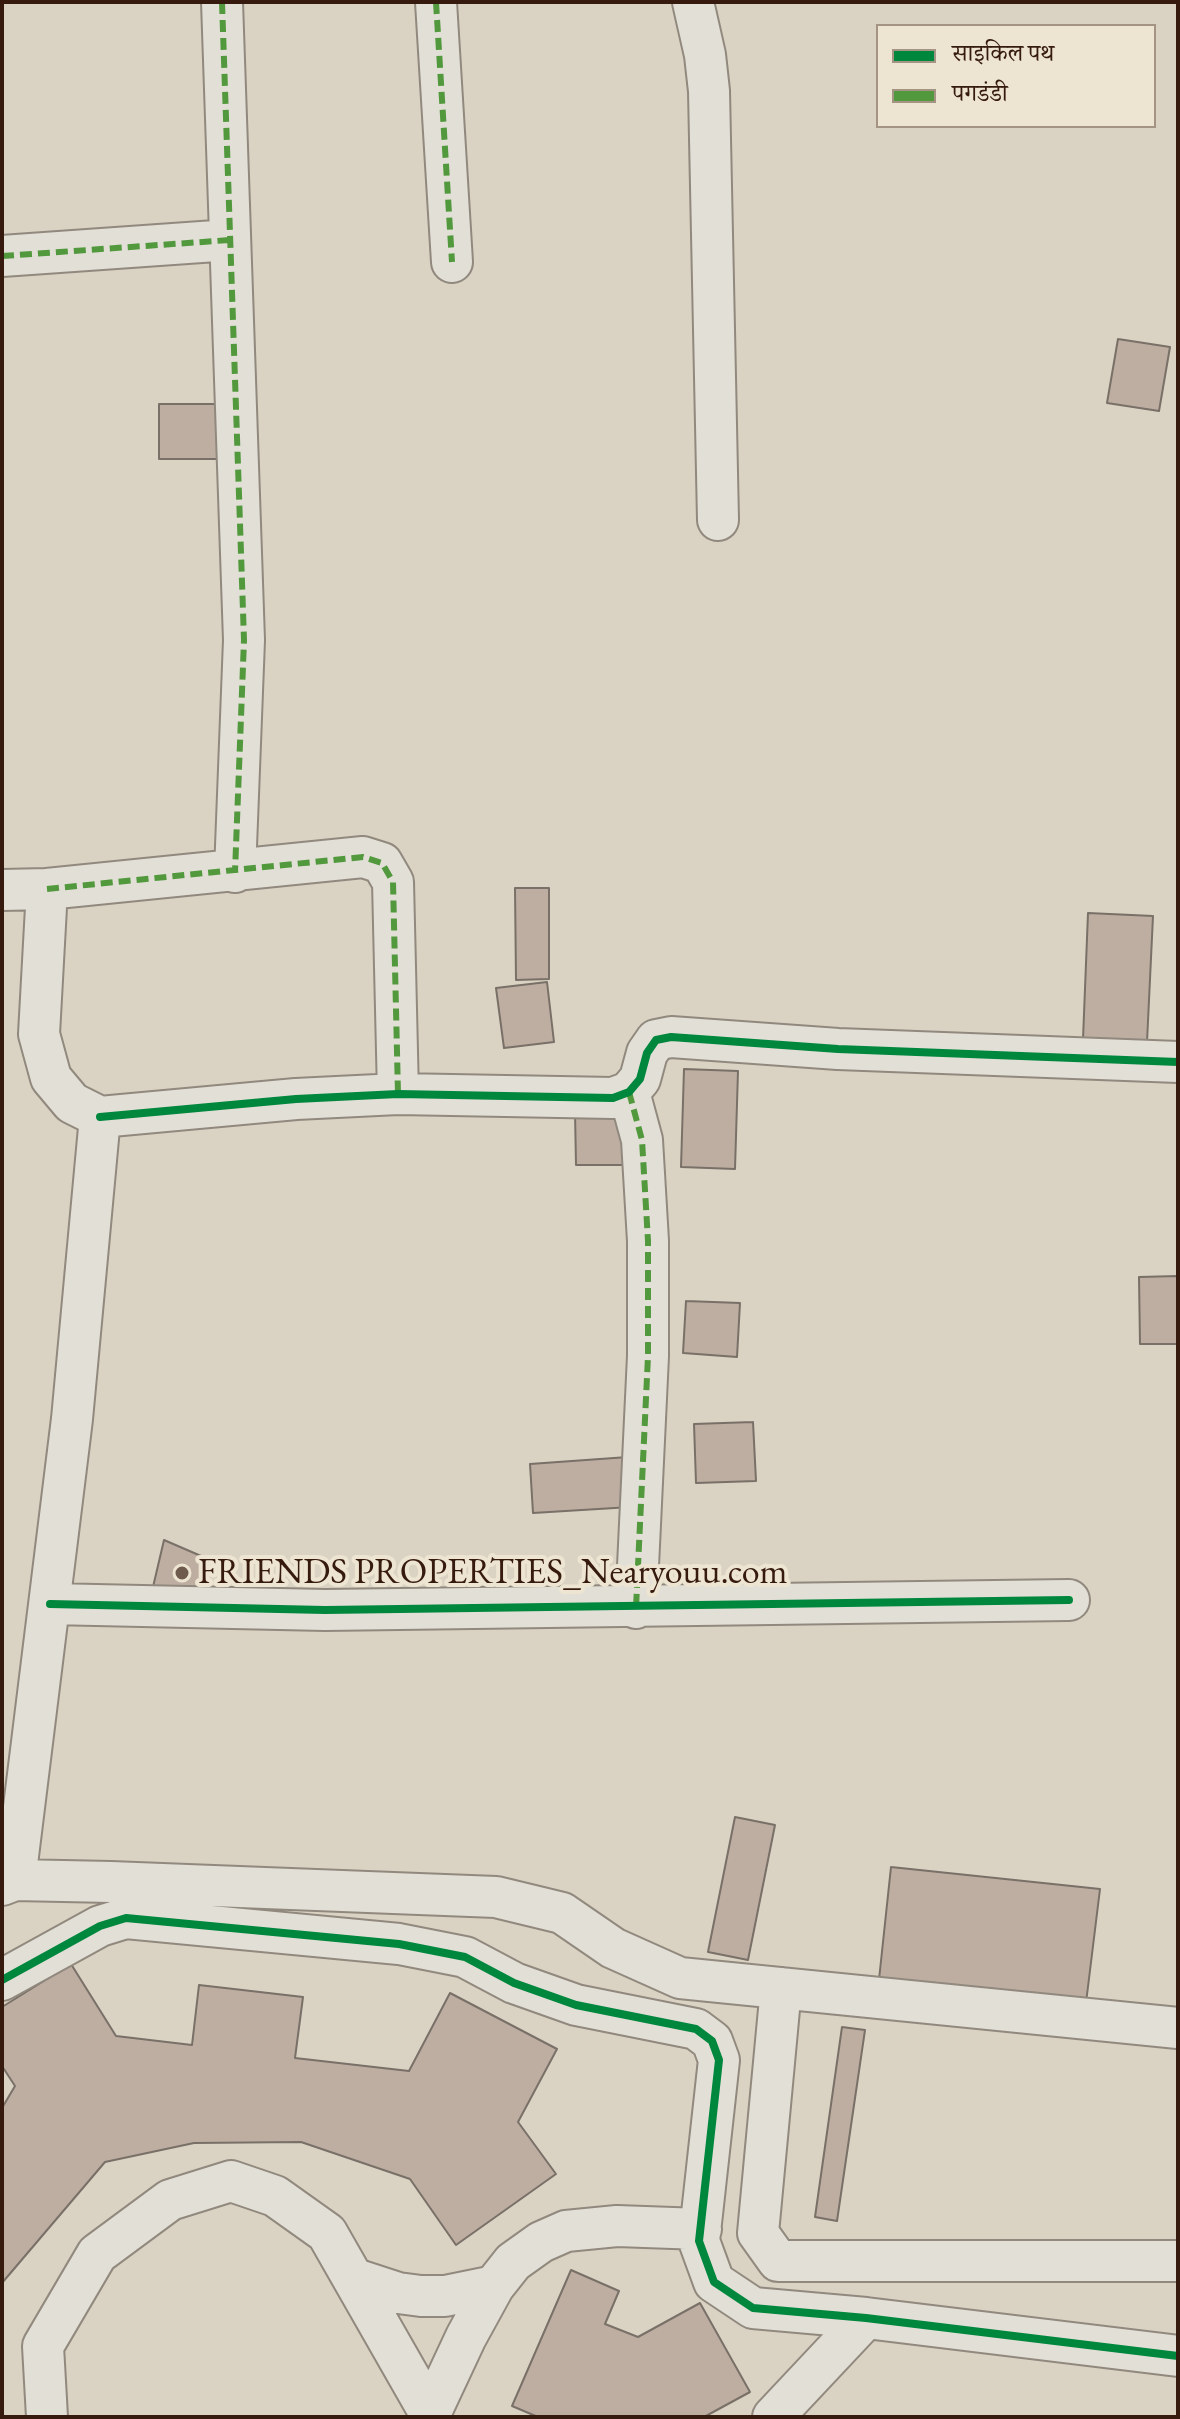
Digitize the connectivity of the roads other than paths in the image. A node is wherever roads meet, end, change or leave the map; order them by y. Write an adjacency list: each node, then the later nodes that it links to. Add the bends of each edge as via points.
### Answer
1 (222, 2): 4 (street)
2 (436, 2): 6 (street)
3 (693, 2): 7 (street, via 709,91)
4 (230, 240): 5 (street); 8 (street, via 244,640)
5 (2, 256)
6 (452, 262)
7 (718, 520)
8 (235, 872): 9 (street); 13 (street, via 363,857 382,863 393,882)
9 (47, 889): 10 (street); 14 (street, via 39,1034 51,1078 72,1103)
10 (2, 890)
11 (1178, 1062): 12 (street, via 671,1037 656,1040)
12 (629, 1092): 13 (street, via 613,1098); 17 (street, via 642,1140 648,1241)
13 (398, 1094): 14 (street)
14 (100, 1117): 16 (street)
15 (1069, 1600): 17 (street)
16 (50, 1604): 17 (street, via 325,1610); 18 (street)
17 (636, 1608)
18 (8, 1883): 20 (street, via 496,1897 562,1913 613,1948 680,1978)
19 (2, 1980): 22 (street, via 100,1926 126,1918 399,1944 465,1957 514,1983 576,2005 696,2029 712,2041 719,2060)
20 (781, 1988): 21 (street); 23 (street, via 758,2233 778,2261)
21 (1178, 2028)
22 (701, 2229): 25 (street, via 617,2226 566,2231 513,2262); 26 (street, via 699,2241 714,2282 753,2308)
23 (1178, 2261)
24 (355, 2279): 25 (street, via 421,2296); 28 (street); 29 (street, via 327,2233 275,2196 231,2181 170,2200 97,2254 43,2346)
25 (494, 2286): 28 (street)
26 (866, 2318): 27 (street); 30 (street)
27 (1178, 2356)
28 (431, 2415)
29 (47, 2417)
30 (773, 2417)

